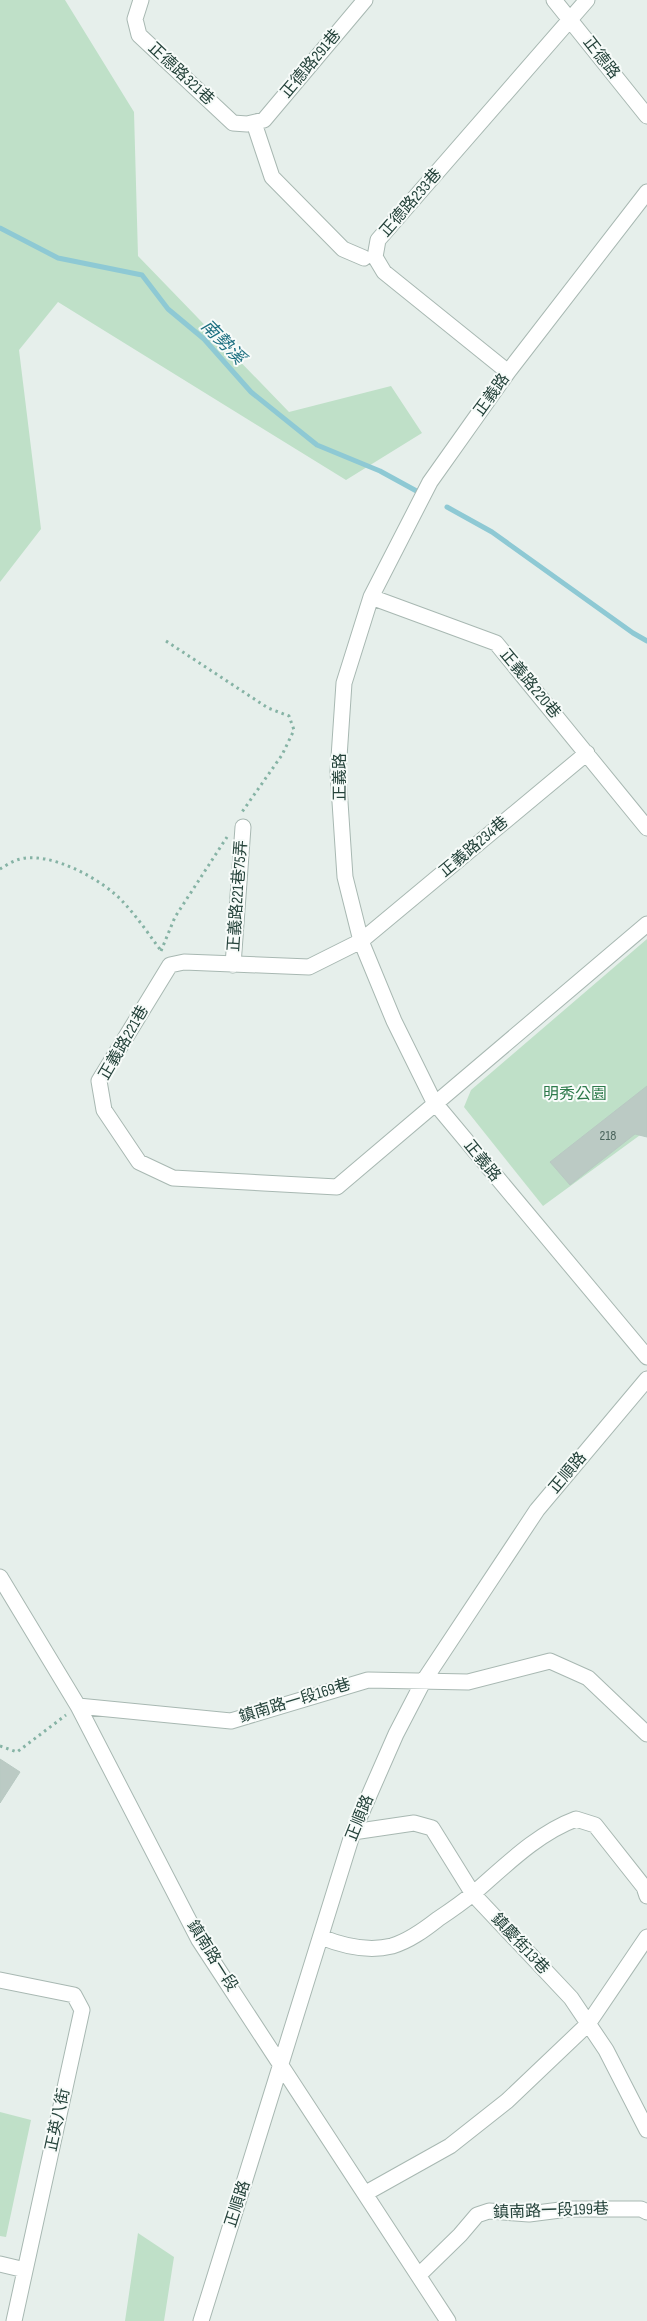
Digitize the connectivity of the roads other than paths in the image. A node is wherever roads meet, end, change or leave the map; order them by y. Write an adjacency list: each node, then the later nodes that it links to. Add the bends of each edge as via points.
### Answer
1 (141, 0): 7 (street, 正德路321巷, via 136,19 139,34 233,123)
2 (365, 0): 7 (street, 正德路291巷, via 264,120)
3 (554, 0): 5 (street, 正德路)
4 (587, 0): 5 (street, 正德路233巷)
5 (570, 18): 6 (street, 正德路); 10 (street, 正德路233巷, via 378,240 375,257 384,272)
6 (647, 116)
7 (254, 123): 9 (street, via 272,177 342,249)
8 (647, 192): 10 (street, 正義路)
9 (364, 258)
10 (508, 372): 11 (street, 正義路, via 430,482)
11 (371, 597): 12 (street, 正義路220巷, via 496,643); 16 (street, 正義路, via 344,683 338,772 345,877)
12 (587, 753): 14 (street, 正義路220巷); 16 (street, 正義路234巷)
13 (240, 823): 17 (street, 正義路221巷75弄)
14 (647, 828)
15 (647, 924): 18 (street)
16 (361, 941): 17 (street, via 309,967); 18 (street, 正義路, via 394,1021)
17 (233, 965): 18 (street, 正義路221巷, via 184,962 170,965 99,1081 104,1110 139,1162 173,1178 337,1187)
18 (434, 1102): 19 (street, 正義路)
19 (647, 1357)
20 (647, 1379): 22 (street, 正順路, via 537,1510)
21 (0, 1577): 23 (street, 鎮南路一段)
22 (423, 1682): 23 (street, 鎮南路一段169巷, via 368,1680 231,1720); 24 (street, 鎮南路一段169巷, via 468,1682 550,1661 588,1678); 25 (street, 正順路)
23 (78, 1706): 32 (street, 鎮南路一段, via 199,1940)
24 (647, 1734)
25 (353, 1832): 26 (street, 鎮慶街13巷, via 414,1823 432,1828); 28 (street, 正順路)
26 (473, 1894): 27 (street, via 556,1826 576,1819 594,1826); 28 (street, via 417,1935 392,1946 365,1949 340,1945); 31 (street, 鎮慶街13巷, via 571,1998)
27 (647, 1896)
28 (321, 1937): 32 (street, 正順路)
29 (647, 1937): 31 (street)
30 (0, 1980): 37 (street, 正英八街, via 74,1995 82,2010)
31 (588, 2024): 33 (street, 鎮慶街13巷, via 606,2050); 34 (street, via 507,2101 450,2146)
32 (282, 2065): 34 (street, 鎮南路一段); 40 (street, 正順路)
33 (647, 2130)
34 (366, 2193): 38 (street, 鎮南路一段)
35 (647, 2212): 38 (street, 鎮南路一段199巷, via 640,2209 568,2209 529,2214 489,2211 477,2215)
36 (0, 2264): 37 (street)
37 (25, 2270): 39 (street, 正英八街)
38 (420, 2275): 41 (street, 鎮南路一段)
39 (14, 2321)
40 (201, 2321)
41 (448, 2321)

